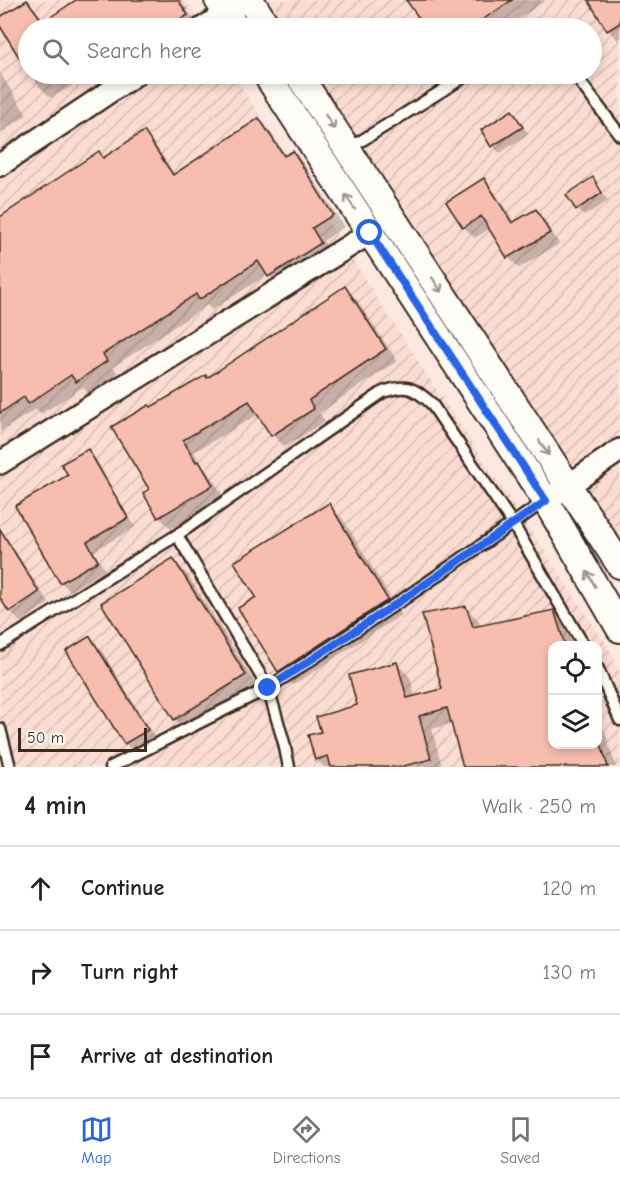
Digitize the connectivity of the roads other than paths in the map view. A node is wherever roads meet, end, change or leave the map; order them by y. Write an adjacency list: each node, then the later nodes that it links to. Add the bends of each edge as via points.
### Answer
1 (235, 8): 2 (street); 3 (street)
2 (219, 18)
3 (252, 18)
4 (121, 84): 11 (street)
5 (273, 84): 12 (street, one-way to 5)
6 (305, 84): 10 (street, one-way to 10)
7 (453, 84): 10 (lane)
8 (582, 84): 9 (lane)
9 (620, 135)
10 (348, 149): 15 (street, one-way to 15)
11 (0, 165)
12 (370, 233): 14 (street); 16 (street)
13 (620, 450): 15 (street)
14 (0, 463)
15 (568, 485): 16 (street); 19 (street)
16 (546, 501): 17 (lane); 20 (street, one-way to 16)
17 (513, 524): 18 (lane, via 431,403 415,389 399,387 383,392); 21 (lane); 24 (lane)
18 (177, 535): 22 (lane); 24 (lane)
19 (620, 565)
20 (620, 629)
21 (582, 641)
22 (0, 645)
23 (602, 680): 25 (lane)
24 (268, 688): 28 (lane); 29 (lane)
25 (620, 720)
26 (0, 729): 27 (lane)
27 (10, 767)
28 (111, 767)
29 (289, 767)

